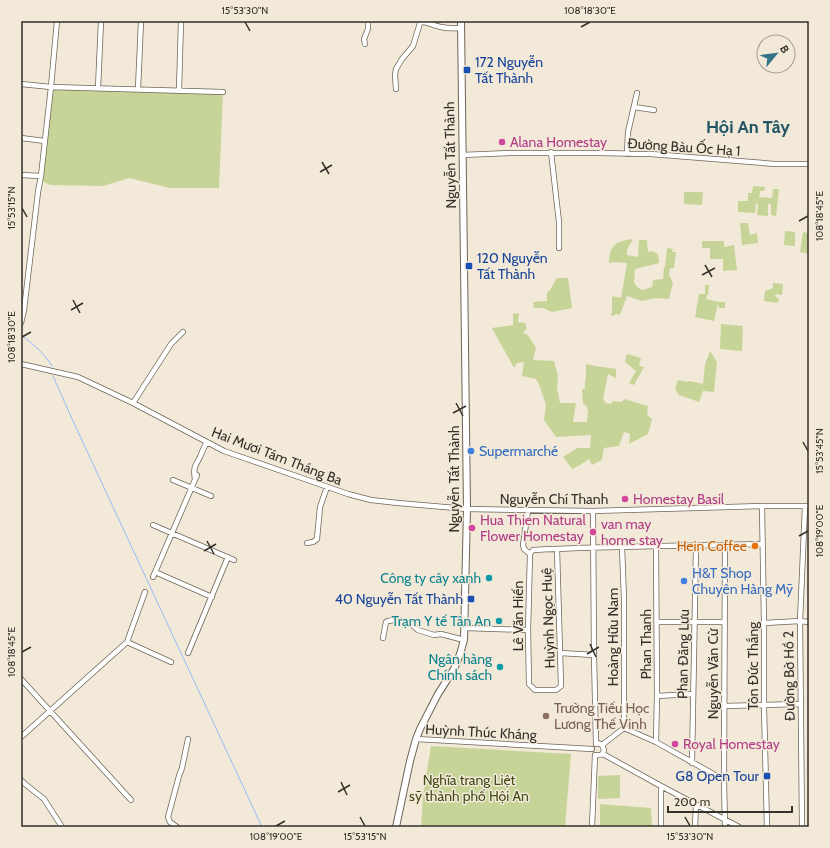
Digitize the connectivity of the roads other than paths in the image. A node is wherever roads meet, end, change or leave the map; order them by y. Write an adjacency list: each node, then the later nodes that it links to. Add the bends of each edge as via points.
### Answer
1 (57, 21): 9 (street)
2 (101, 21): 10 (street)
3 (141, 21): 11 (street)
4 (181, 21): 13 (street)
5 (368, 21): 7 (street)
6 (461, 24): 12 (street, via 446,28 420,22 413,46 396,69); 22 (main road, Nguyễn Tất Thành)
7 (365, 44)
8 (21, 84): 9 (street)
9 (51, 87): 10 (street); 19 (street)
10 (98, 88): 11 (street)
11 (138, 89): 13 (street)
12 (396, 89)
13 (179, 90): 14 (street)
14 (223, 92)
15 (637, 93): 16 (street)
16 (634, 107): 17 (street); 21 (street)
17 (654, 110)
18 (21, 138): 19 (street)
19 (45, 141): 25 (street)
20 (551, 152): 21 (street, Đường Bàu Ốc Hạ 1); 22 (street, Đường Bàu Ốc Hạ 1); 26 (street, via 559,222)
21 (626, 154): 23 (street, Đường Bàu Ốc Hạ 1)
22 (462, 155): 38 (main road, Nguyễn Tất Thành)
23 (809, 164)
24 (21, 175): 25 (street)
25 (41, 176): 27 (street)
26 (559, 248)
27 (21, 323)
28 (183, 332): 30 (street, via 171,344)
29 (21, 364): 30 (street, Hai Mươi Tám Tháng Ba, via 78,378)
30 (133, 403): 31 (street, Hai Mươi Tám Tháng Ba)
31 (207, 442): 33 (street, Hai Mươi Tám Tháng Ba); 34 (street, via 194,466 196,477)
32 (173, 480): 34 (street)
33 (327, 487): 38 (street, Hai Mươi Tám Tháng Ba, via 371,500); 43 (street, via 320,507 317,539)
34 (191, 488): 35 (street); 42 (street)
35 (211, 496)
36 (762, 506): 37 (street, Nguyễn Chí Thanh); 40 (street, Nguyễn Chí Thanh); 44 (street, Tôn Đức Thắng)
37 (807, 506): 56 (street, Đường Bờ Hồ 2)
38 (467, 509): 39 (street, Nguyễn Chí Thanh); 62 (main road, Nguyễn Tất Thành)
39 (528, 510): 40 (street, Nguyễn Chí Thanh); 51 (street, via 523,546 525,550)
40 (593, 511): 48 (street)
41 (153, 525): 42 (street)
42 (172, 533): 52 (street); 55 (street, via 154,574)
43 (307, 543)
44 (762, 544): 45 (street); 61 (street, Tôn Đức Thắng)
45 (725, 545): 47 (street); 59 (street, Nguyễn Văn Cừ)
46 (656, 546): 47 (street); 49 (street); 57 (street, Phan Thanh)
47 (696, 546): 58 (street, Phan Đăng Lưu)
48 (593, 547): 49 (street); 50 (street); 69 (street)
49 (622, 547): 79 (street, Hoàng Hữu Nam)
50 (557, 549): 51 (street); 68 (street, Huỳnh Ngọc Huệ)
51 (532, 552): 63 (street, Lê Văn Hiến)
52 (228, 557): 53 (street); 55 (street)
53 (234, 560)
54 (145, 592): 66 (street)
55 (212, 597): 67 (street)
56 (800, 621): 60 (street); 61 (street); 75 (street, Đường Bờ Hồ 2)
57 (657, 622): 58 (street); 74 (street, Phan Thanh)
58 (694, 622): 59 (street); 73 (street, Phan Đăng Lưu)
59 (724, 622): 76 (street, Nguyễn Văn Cừ)
60 (809, 622)
61 (764, 623): 77 (street, Tôn Đức Thắng)
62 (465, 628): 63 (street); 65 (main road, Nguyễn Tất Thành)
63 (528, 630): 72 (street, Lê Văn Hiến, via 529,684 534,690 556,690)
64 (384, 638): 65 (street, via 386,622 398,620 434,635 441,634)
65 (464, 640): 82 (main road, Nguyễn Tất Thành, via 454,669 438,694)
66 (127, 642): 70 (street); 78 (street)
67 (188, 653)
68 (560, 653): 69 (street); 72 (street, Huỳnh Ngọc Huệ)
69 (594, 655): 84 (street)
70 (171, 662)
71 (21, 680): 78 (street)
72 (561, 686)
73 (693, 694): 74 (street); 89 (street, Phan Đăng Lưu)
74 (657, 696): 83 (street, Phan Thanh)
75 (800, 704): 77 (street); 105 (street, Đường Bờ Hồ 2)
76 (724, 706): 77 (street); 91 (street, Nguyễn Văn Cừ)
77 (764, 706): 104 (street, Tôn Đức Thắng)
78 (50, 711): 80 (street); 93 (street)
79 (624, 728): 83 (street); 85 (street)
80 (21, 737)
81 (188, 739): 97 (street, via 168,818)
82 (416, 739): 86 (street, Huỳnh Thúc Kháng); 98 (main road, Nguyễn Tất Thành)
83 (656, 742): 89 (street)
84 (596, 744): 85 (street); 86 (street)
85 (602, 745): 87 (street)
86 (592, 749): 88 (street)
87 (602, 754): 88 (street); 92 (street)
88 (595, 755): 99 (street)
89 (692, 763): 91 (street)
90 (21, 780): 96 (street, via 44,799)
91 (724, 780): 95 (street, Nguyễn Văn Cừ)
92 (661, 786): 94 (street); 100 (street)
93 (131, 800)
94 (696, 804): 95 (street); 101 (street)
95 (725, 820): 102 (street, Nguyễn Văn Cừ); 103 (street)
96 (62, 827)
97 (177, 827)
98 (396, 827)
99 (592, 827)
100 (661, 827)
101 (695, 827)
102 (725, 827)
103 (739, 827)
104 (767, 827)
105 (802, 827)

